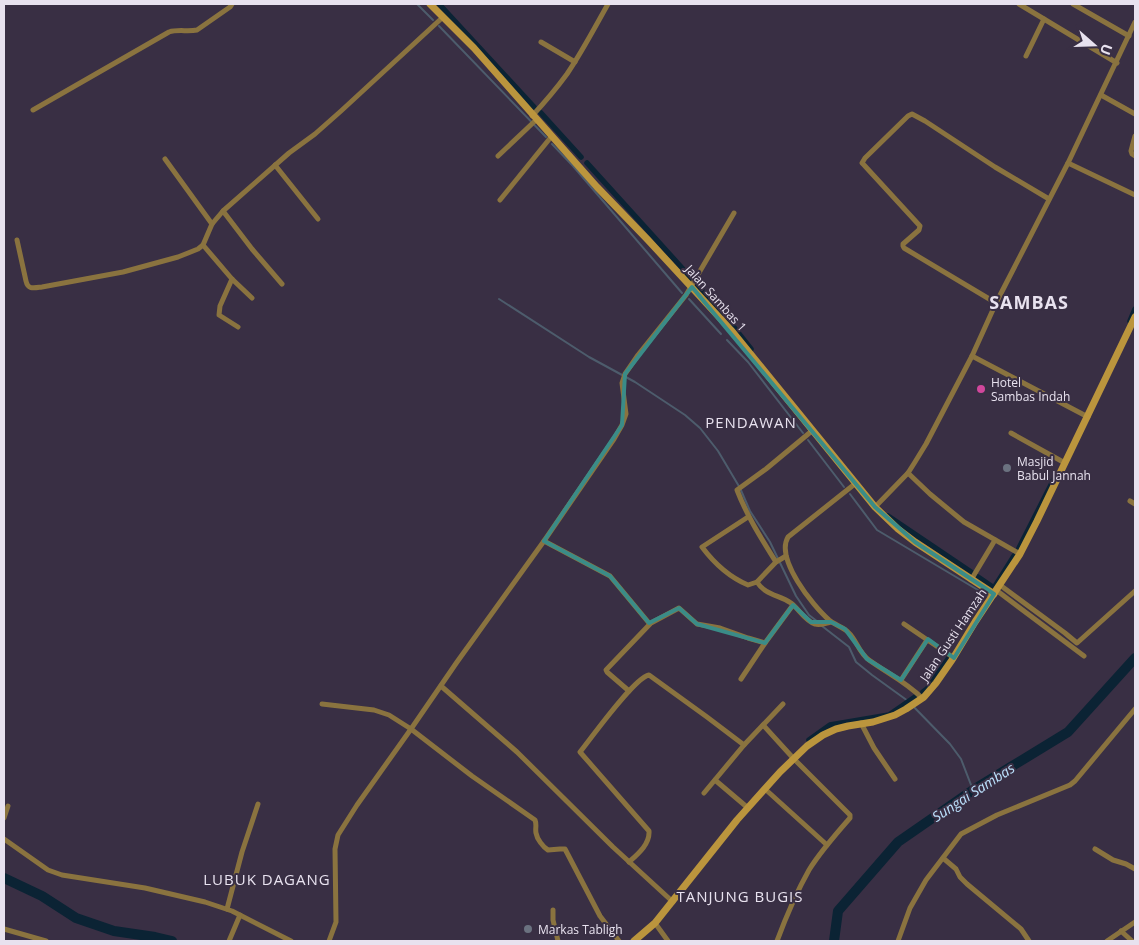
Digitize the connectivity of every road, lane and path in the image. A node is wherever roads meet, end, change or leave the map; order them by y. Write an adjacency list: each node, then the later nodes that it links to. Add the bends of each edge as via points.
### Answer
1 (232, 4): 15 (street, via 197,30 169,32)
2 (430, 4): 6 (street, Jalan Sambas 1)
3 (608, 4): 12 (street)
4 (1019, 4): 7 (street)
5 (1073, 4): 9 (street)
6 (443, 17): 17 (street, Jalan Sambas 1); 24 (street, via 315,134)
7 (1044, 19): 11 (street); 13 (street)
8 (1135, 22): 9 (street)
9 (1129, 36): 13 (street)
10 (541, 42): 12 (street)
11 (1026, 56)
12 (575, 62): 17 (street)
13 (1116, 63): 14 (street)
14 (1101, 95): 16 (street); 23 (street)
15 (33, 110)
16 (1135, 114)
17 (535, 119): 19 (street, Jalan Sambas 1); 20 (street)
18 (1135, 136): 21 (street, via 1131,151)
19 (552, 137): 27 (street); 36 (street, Jalan Sambas 1)
20 (498, 156)
21 (1135, 156)
22 (165, 159): 31 (street)
23 (1068, 163): 25 (street); 26 (street)
24 (275, 165): 28 (street); 30 (street)
25 (1135, 195)
26 (1049, 199): 38 (street); 38 (street, via 912,114 862,163 920,226 902,246)
27 (500, 200)
28 (223, 211): 31 (street); 35 (street)
29 (734, 213): 36 (street)
30 (318, 219)
31 (212, 224): 33 (street)
32 (17, 240): 33 (street, via 27,285 31,288 123,272 178,257)
33 (203, 245): 34 (street)
34 (232, 279): 37 (street); 40 (street, via 218,315)
35 (282, 284)
36 (692, 286): 43 (street, Jalan Sambas 1); 53 (street, via 624,376 625,419)
37 (252, 298)
38 (996, 303): 41 (street)
39 (1135, 317): 42 (street, Jalan Gusti Hamzah)
40 (238, 327)
41 (972, 356): 42 (street); 46 (street)
42 (1088, 417): 45 (street, Jalan Gusti Hamzah)
43 (813, 430): 47 (street, Jalan Sambas 1); 51 (street, via 736,490)
44 (1011, 434): 45 (street)
45 (1065, 463): 54 (street, Jalan Gusti Hamzah)
46 (908, 472): 50 (street); 52 (street, via 964,522)
47 (856, 483): 50 (street, Jalan Sambas 1); 55 (street, via 788,537)
48 (1130, 501): 49 (street)
49 (1135, 504)
50 (875, 507): 56 (street, Jalan Sambas 1, via 914,542)
51 (748, 517): 55 (street); 57 (street, via 702,547 713,562 731,576 748,585)
52 (995, 540): 54 (street); 56 (street)
53 (544, 541): 62 (street, via 610,576); 70 (street)
54 (1020, 554): 58 (street, Jalan Gusti Hamzah)
55 (781, 559): 57 (street); 61 (street)
56 (971, 580): 58 (street, Jalan Sambas 1)
57 (757, 582): 60 (street, via 770,594)
58 (997, 590): 59 (street, via 1077,643); 66 (street); 67 (street, Jalan Gusti Hamzah)
59 (1135, 591)
60 (793, 605): 61 (street, via 811,622 819,625); 65 (street)
61 (829, 622): 69 (street, via 848,632 867,658)
62 (650, 624): 65 (street, via 678,608 697,624); 71 (street, via 606,670)
63 (904, 624): 64 (street)
64 (927, 640): 67 (street); 69 (street)
65 (765, 643): 68 (street)
66 (1084, 656)
67 (954, 658): 72 (street, Jalan Gusti Hamzah)
68 (741, 679)
69 (901, 680): 72 (street)
70 (442, 686): 78 (street); 93 (street, via 517,752)
71 (629, 691): 79 (street, via 649,674); 93 (street, via 580,752 648,831 645,846)
72 (920, 699): 76 (street, Jalan Gusti Hamzah, via 896,715)
73 (322, 704): 78 (street, via 374,710)
74 (783, 704): 77 (street)
75 (1135, 709): 92 (street, via 1073,783 962,833)
76 (861, 724): 80 (street, Jalan Gusti Hamzah, via 823,735); 81 (street)
77 (763, 725): 79 (street); 80 (street)
78 (411, 729): 106 (street, via 356,805 336,839 336,922); 108 (street, via 535,820 536,835 545,849 565,849 600,916)
79 (744, 745): 82 (street)
80 (794, 759): 83 (street, Jalan Gusti Hamzah); 90 (street, via 850,815)
81 (895, 779)
82 (715, 780): 84 (street); 87 (street)
83 (765, 789): 87 (street, Jalan Gusti Hamzah); 90 (street)
84 (704, 793)
85 (258, 804): 96 (street)
86 (8, 806): 88 (street)
87 (748, 808): 95 (street, Jalan Gusti Hamzah)
88 (4, 818)
89 (4, 840): 96 (street, via 56,873 145,888)
90 (828, 845): 111 (street, via 802,882)
91 (1096, 849): 94 (street)
92 (943, 858): 112 (street, via 910,908); 113 (street, via 967,884 1022,929)
93 (629, 862): 95 (street)
94 (1135, 870)
95 (673, 902): 100 (street, Jalan Gusti Hamzah)
96 (226, 909): 98 (street)
97 (553, 910): 107 (street)
98 (240, 915): 104 (street); 105 (street)
99 (1135, 922): 102 (street)
100 (655, 923): 109 (street, Jalan Gusti Hamzah); 110 (street)
101 (4, 929): 103 (street)
102 (1121, 931): 114 (street); 115 (street)
103 (46, 941)
104 (228, 941)
105 (291, 941)
106 (330, 941)
107 (558, 941)
108 (619, 941)
109 (634, 941)
110 (668, 941)
111 (777, 941)
112 (898, 941)
113 (1030, 941)
114 (1107, 941)
115 (1132, 941)

